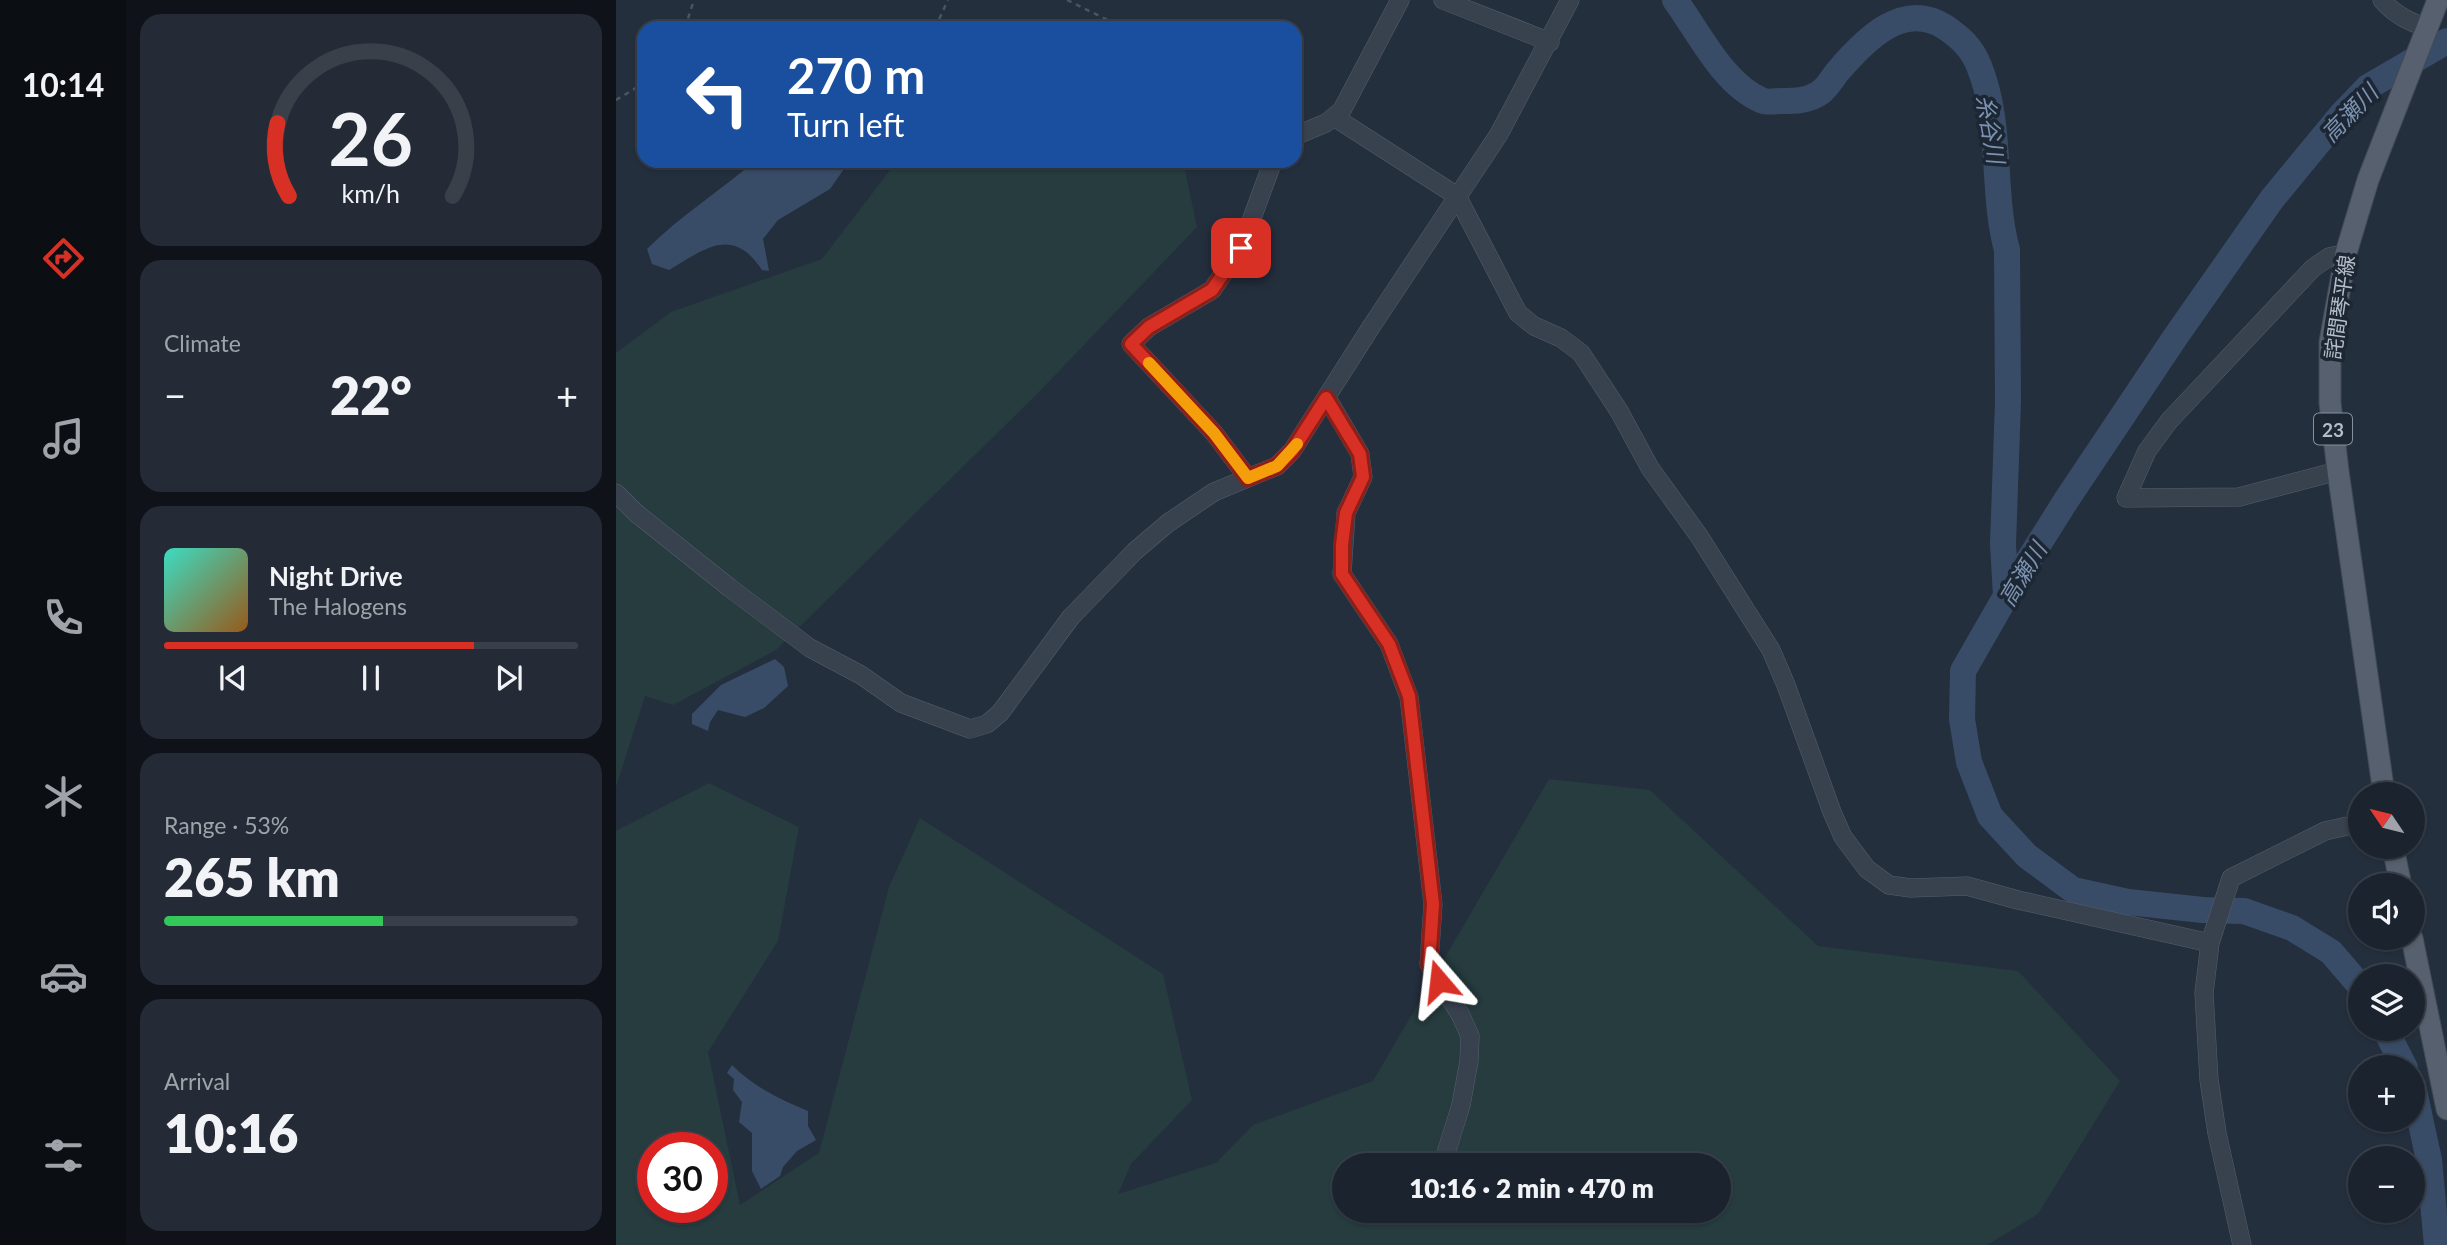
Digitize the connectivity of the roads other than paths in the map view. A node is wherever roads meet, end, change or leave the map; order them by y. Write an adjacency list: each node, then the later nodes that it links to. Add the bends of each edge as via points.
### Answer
1 (1400, 0): 8 (street, via 1342,110)
2 (1443, 0): 7 (street)
3 (1570, 0): 7 (street)
4 (2382, 0): 6 (street, via 2404,19)
5 (2438, 0): 6 (main road, 詫間琴平線 / 23)
6 (2427, 28): 12 (main road, 詫間琴平線 / 23, via 2368,180)
7 (1550, 42): 11 (street, via 1499,134)
8 (1334, 117): 9 (street); 11 (street)
9 (1302, 133)
10 (1270, 168): 15 (street, via 1241,248 1212,290 1149,327 1131,344 1214,433)
11 (1457, 196): 13 (street); 19 (street, via 1518,313 1580,353 1771,650 1832,812 1843,837 1867,869 1889,885 1967,886)
12 (2346, 253): 14 (main road, 詫間琴平線 / 23, via 2330,342 2330,403); 14 (street, via 2313,268 2169,421 2147,451 2126,498 2239,497)
13 (1326, 398): 15 (street, via 1292,451 1277,466); 22 (street, via 1360,454 1363,477 1346,513 1342,574 1389,644 1409,696 1433,904 1429,964 1470,1036 1461,1105)
14 (2338, 471): 17 (main road, 詫間琴平線 / 23)
15 (1248, 478): 16 (street, via 1214,492 1135,551 1071,617 1000,713 987,724 970,729 901,703 810,648)
16 (616, 493)
17 (2382, 782)
18 (2348, 826): 19 (street, via 2325,831 2231,878)
19 (2210, 943): 23 (street, via 2204,993 2209,1080)
20 (2414, 950): 21 (main road)
21 (2447, 1109)
22 (1446, 1153)
23 (2242, 1245)

